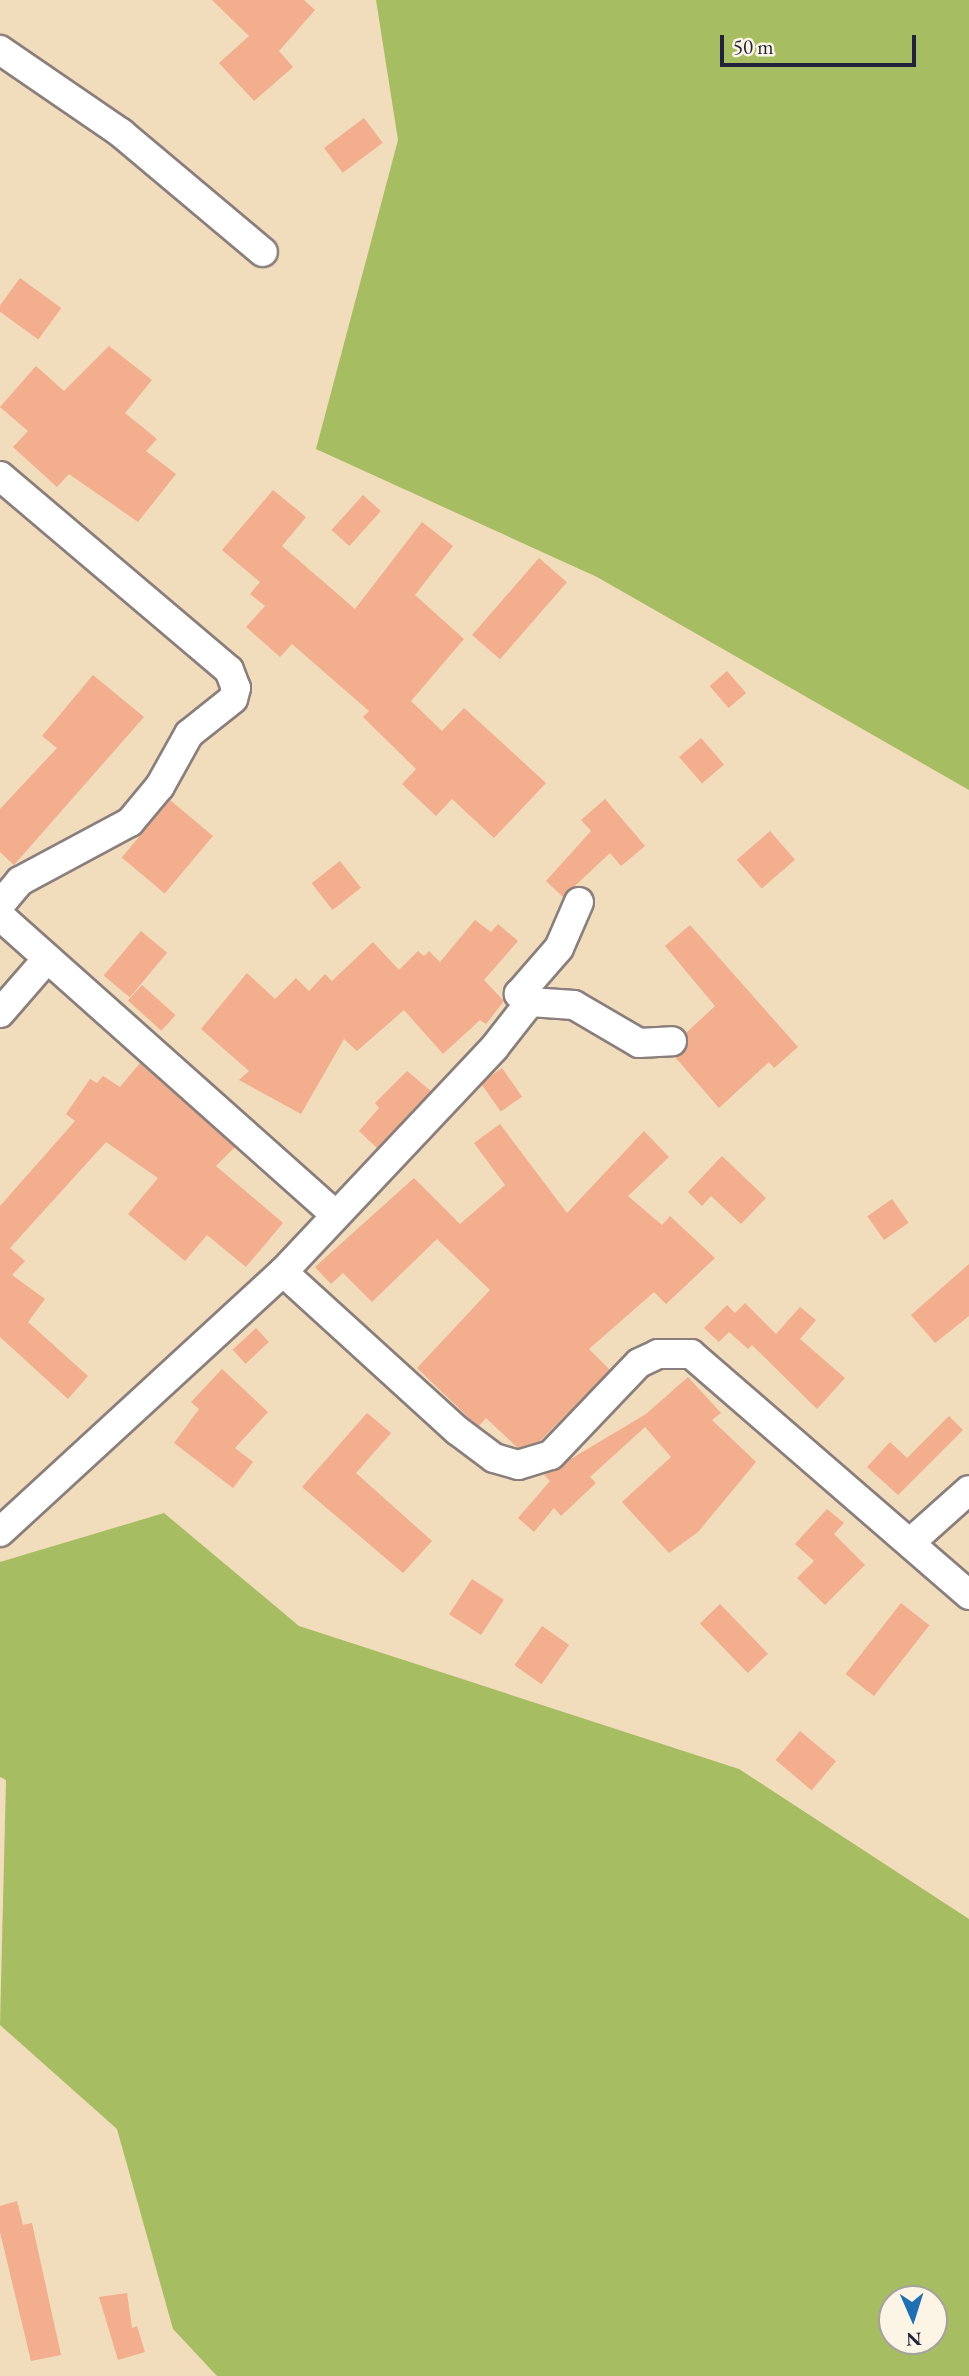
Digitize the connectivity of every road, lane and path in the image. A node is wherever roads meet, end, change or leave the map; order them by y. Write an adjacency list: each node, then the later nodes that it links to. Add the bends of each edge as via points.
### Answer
1 (0, 50): 2 (street, via 121,133)
2 (263, 252)
3 (0, 477): 5 (street, via 229,670 236,688 233,699 189,734 130,822 20,881)
4 (579, 902): 8 (street, via 559,948 519,994)
5 (0, 905)
6 (0, 916): 7 (street)
7 (47, 959): 9 (street); 11 (street)
8 (530, 1002): 10 (street, via 574,1005 639,1043); 11 (street, via 494,1048)
9 (0, 1013)
10 (672, 1041)
11 (335, 1214): 12 (street)
12 (283, 1272): 14 (street); 15 (street, via 494,1458 537,1463 639,1363 658,1354 691,1354)
13 (969, 1490): 15 (street)
14 (0, 1532)
15 (912, 1541): 16 (street)
16 (969, 1595)

